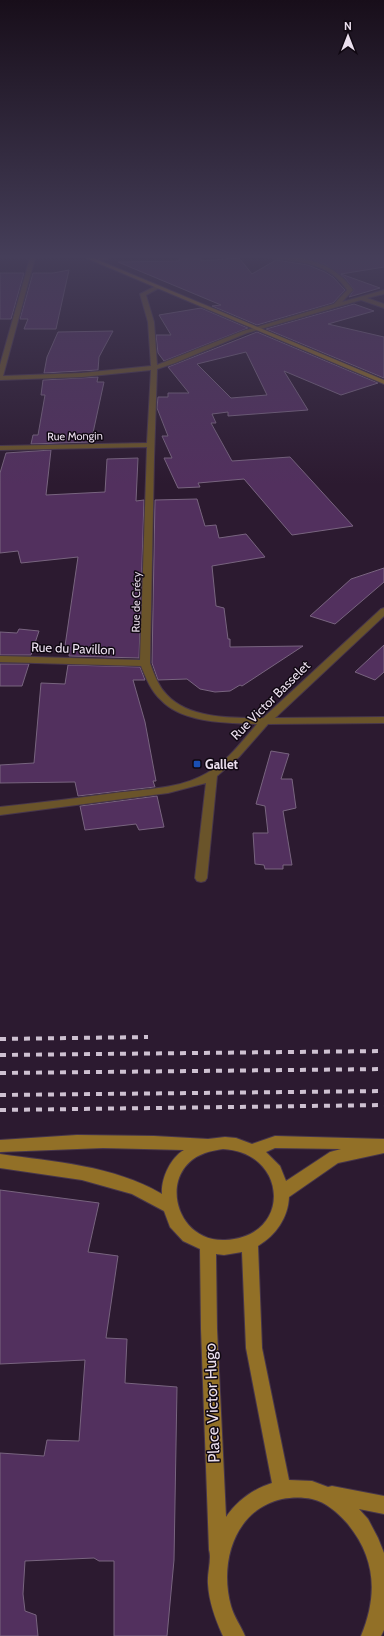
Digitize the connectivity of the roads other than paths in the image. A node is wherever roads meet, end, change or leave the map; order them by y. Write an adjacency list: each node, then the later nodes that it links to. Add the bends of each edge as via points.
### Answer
1 (12, 331): 6 (street)
2 (152, 331): 5 (street, Rue de Crécy)
3 (247, 331): 5 (street)
4 (264, 331): 7 (main road)
5 (154, 368): 6 (street, via 82,375); 8 (street, Rue de Crécy)
6 (0, 377)
7 (384, 382)
8 (151, 445): 9 (street, Rue Mongin); 12 (street, Rue de Crécy)
9 (0, 448)
10 (384, 612): 14 (street, Rue Victor Basselet)
11 (0, 659): 12 (street, Rue du Pavillon)
12 (145, 663): 14 (street, Rue de Crécy, via 158,692 169,703 183,710 226,719)
13 (384, 720): 14 (street, Rue de Crécy)
14 (265, 721): 15 (street, Rue Victor Basselet, via 232,759)
15 (212, 776): 16 (street, Rue Victor Basselet, via 164,790); 17 (street)
16 (0, 811)
17 (202, 878)
18 (207, 1145): 19 (main road, via 157,1141 50,1142); 21 (main road, via 230,1143); 24 (main road, via 188,1155 171,1175 167,1190)
19 (0, 1146)
20 (384, 1146): 21 (main road, via 328,1141 273,1142); 23 (main road, via 335,1157)
21 (252, 1150): 23 (main road, via 267,1161 274,1171)
22 (0, 1160): 24 (main road, via 107,1179 132,1186)
23 (282, 1193): 25 (main road, via 279,1212 273,1225 263,1236)
24 (169, 1206): 26 (main road, via 182,1231)
25 (250, 1243): 26 (main road, via 222,1248); 27 (main road, via 254,1348)
26 (208, 1245): 30 (main road, Place Victor Hugo)
27 (282, 1489): 28 (main road, via 302,1488); 30 (main road, via 260,1497 241,1512 227,1534)
28 (323, 1494): 29 (main road); 31 (main road, via 340,1503 354,1516 367,1534 376,1553)
29 (384, 1505)
30 (219, 1560): 32 (main road, via 218,1584 221,1602)
31 (383, 1595): 33 (main road, via 376,1627)
32 (232, 1634)
33 (371, 1636)

